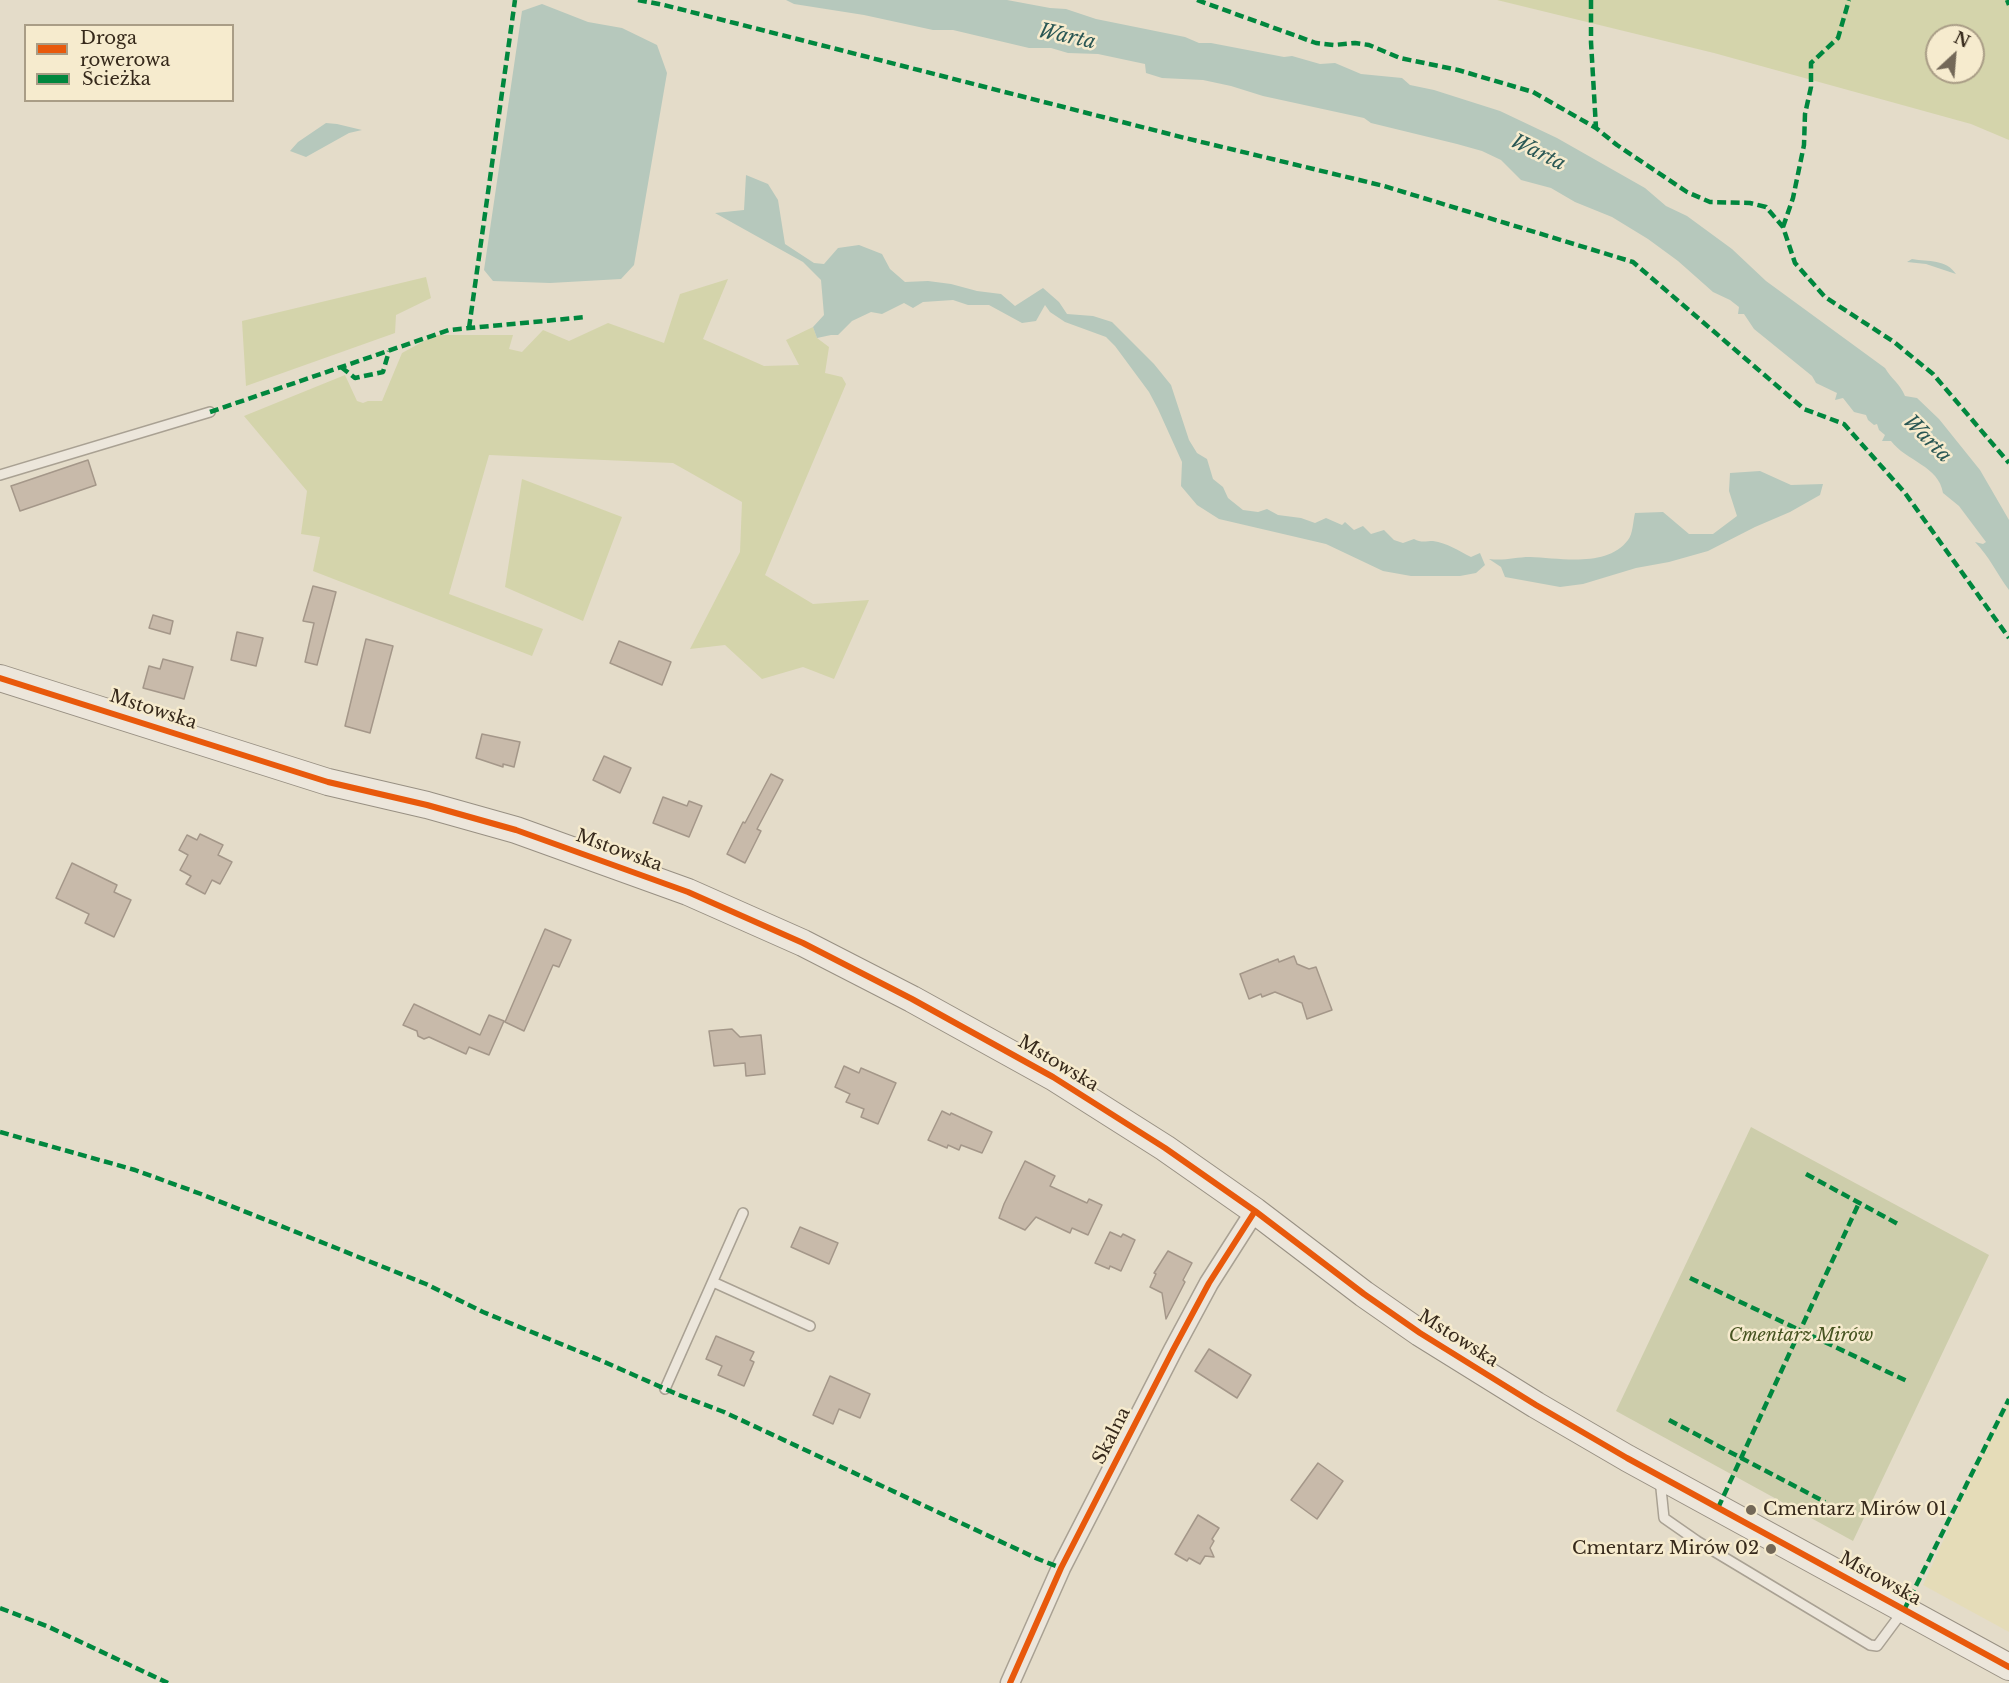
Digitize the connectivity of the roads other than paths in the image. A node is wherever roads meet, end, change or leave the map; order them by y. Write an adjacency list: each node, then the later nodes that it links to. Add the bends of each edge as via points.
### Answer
1 (210, 412): 2 (lane)
2 (0, 475)
3 (0, 678): 4 (street, Mstowska, via 327,782 516,830 687,892 803,943 1053,1077)
4 (1255, 1211): 9 (street, Mstowska, via 1420,1333); 12 (street, Skalna, via 1209,1283 1173,1350 1061,1568)
5 (743, 1213): 6 (lane)
6 (713, 1282): 7 (lane); 8 (lane)
7 (810, 1326)
8 (665, 1389)
9 (1660, 1476): 10 (street, Mstowska); 10 (lane, via 1664,1518 1870,1645 1877,1646)
10 (1904, 1610): 11 (street, Mstowska)
11 (2009, 1667)
12 (1010, 1683)

